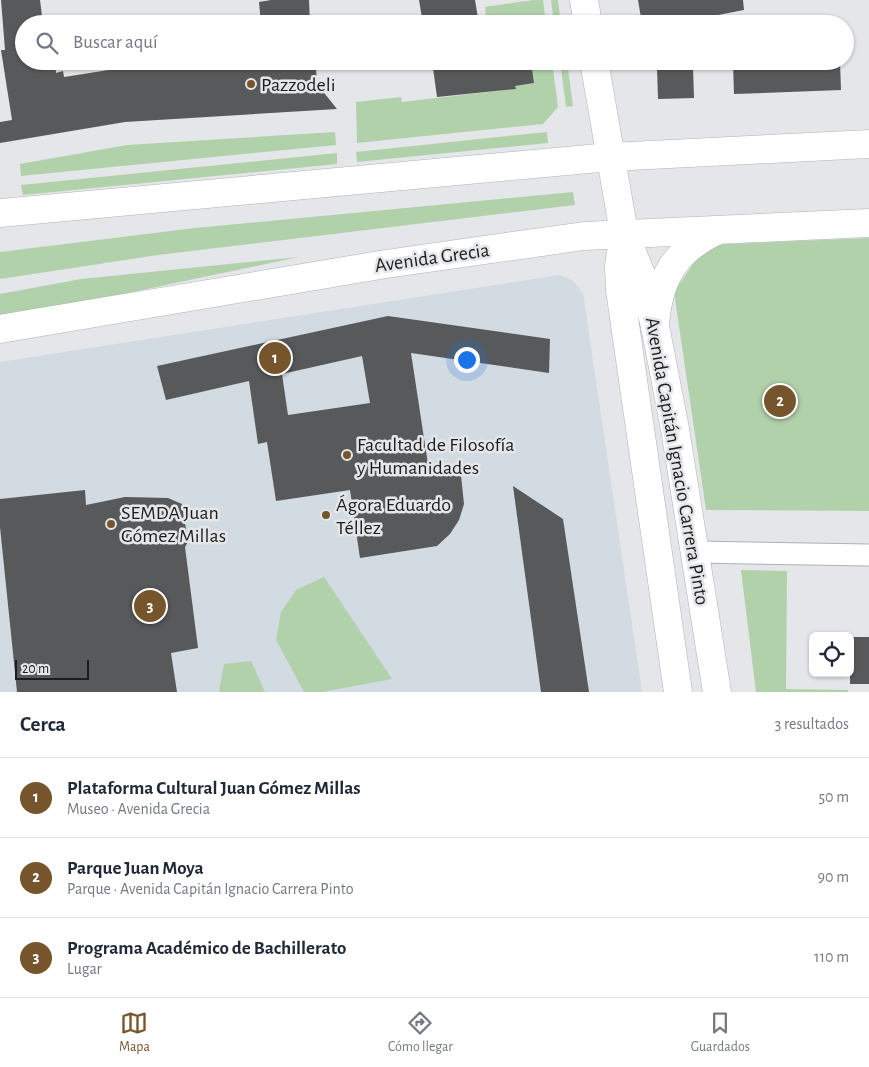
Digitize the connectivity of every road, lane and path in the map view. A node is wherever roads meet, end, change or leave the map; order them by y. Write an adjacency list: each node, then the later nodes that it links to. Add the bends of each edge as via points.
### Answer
1 (584, 0): 2 (main road)
2 (586, 15)
3 (596, 70): 5 (main road, Avenida Capitán Ignacio Carrera Pinto)
4 (869, 144): 5 (main road)
5 (610, 157): 6 (main road); 9 (main road, Avenida Capitán Ignacio Carrera Pinto)
6 (0, 213)
7 (869, 223): 8 (main road, Avenida Grecia)
8 (723, 229): 9 (main road, Avenida Grecia); 10 (main road, via 690,247 673,265 656,304)
9 (624, 233): 10 (main road, Avenida Capitán Ignacio Carrera Pinto, via 643,279); 11 (main road, Avenida Grecia, via 566,238 386,264); 13 (main road, Avenida Capitán Ignacio Carrera Pinto, via 619,266 620,290)
10 (655, 326): 12 (main road, Avenida Capitán Ignacio Carrera Pinto)
11 (0, 329)
12 (695, 552): 13 (main road); 14 (street); 16 (main road, Avenida Capitán Ignacio Carrera Pinto)
13 (658, 554): 15 (main road, Avenida Capitán Ignacio Carrera Pinto)
14 (869, 554)
15 (678, 692)
16 (717, 692)

